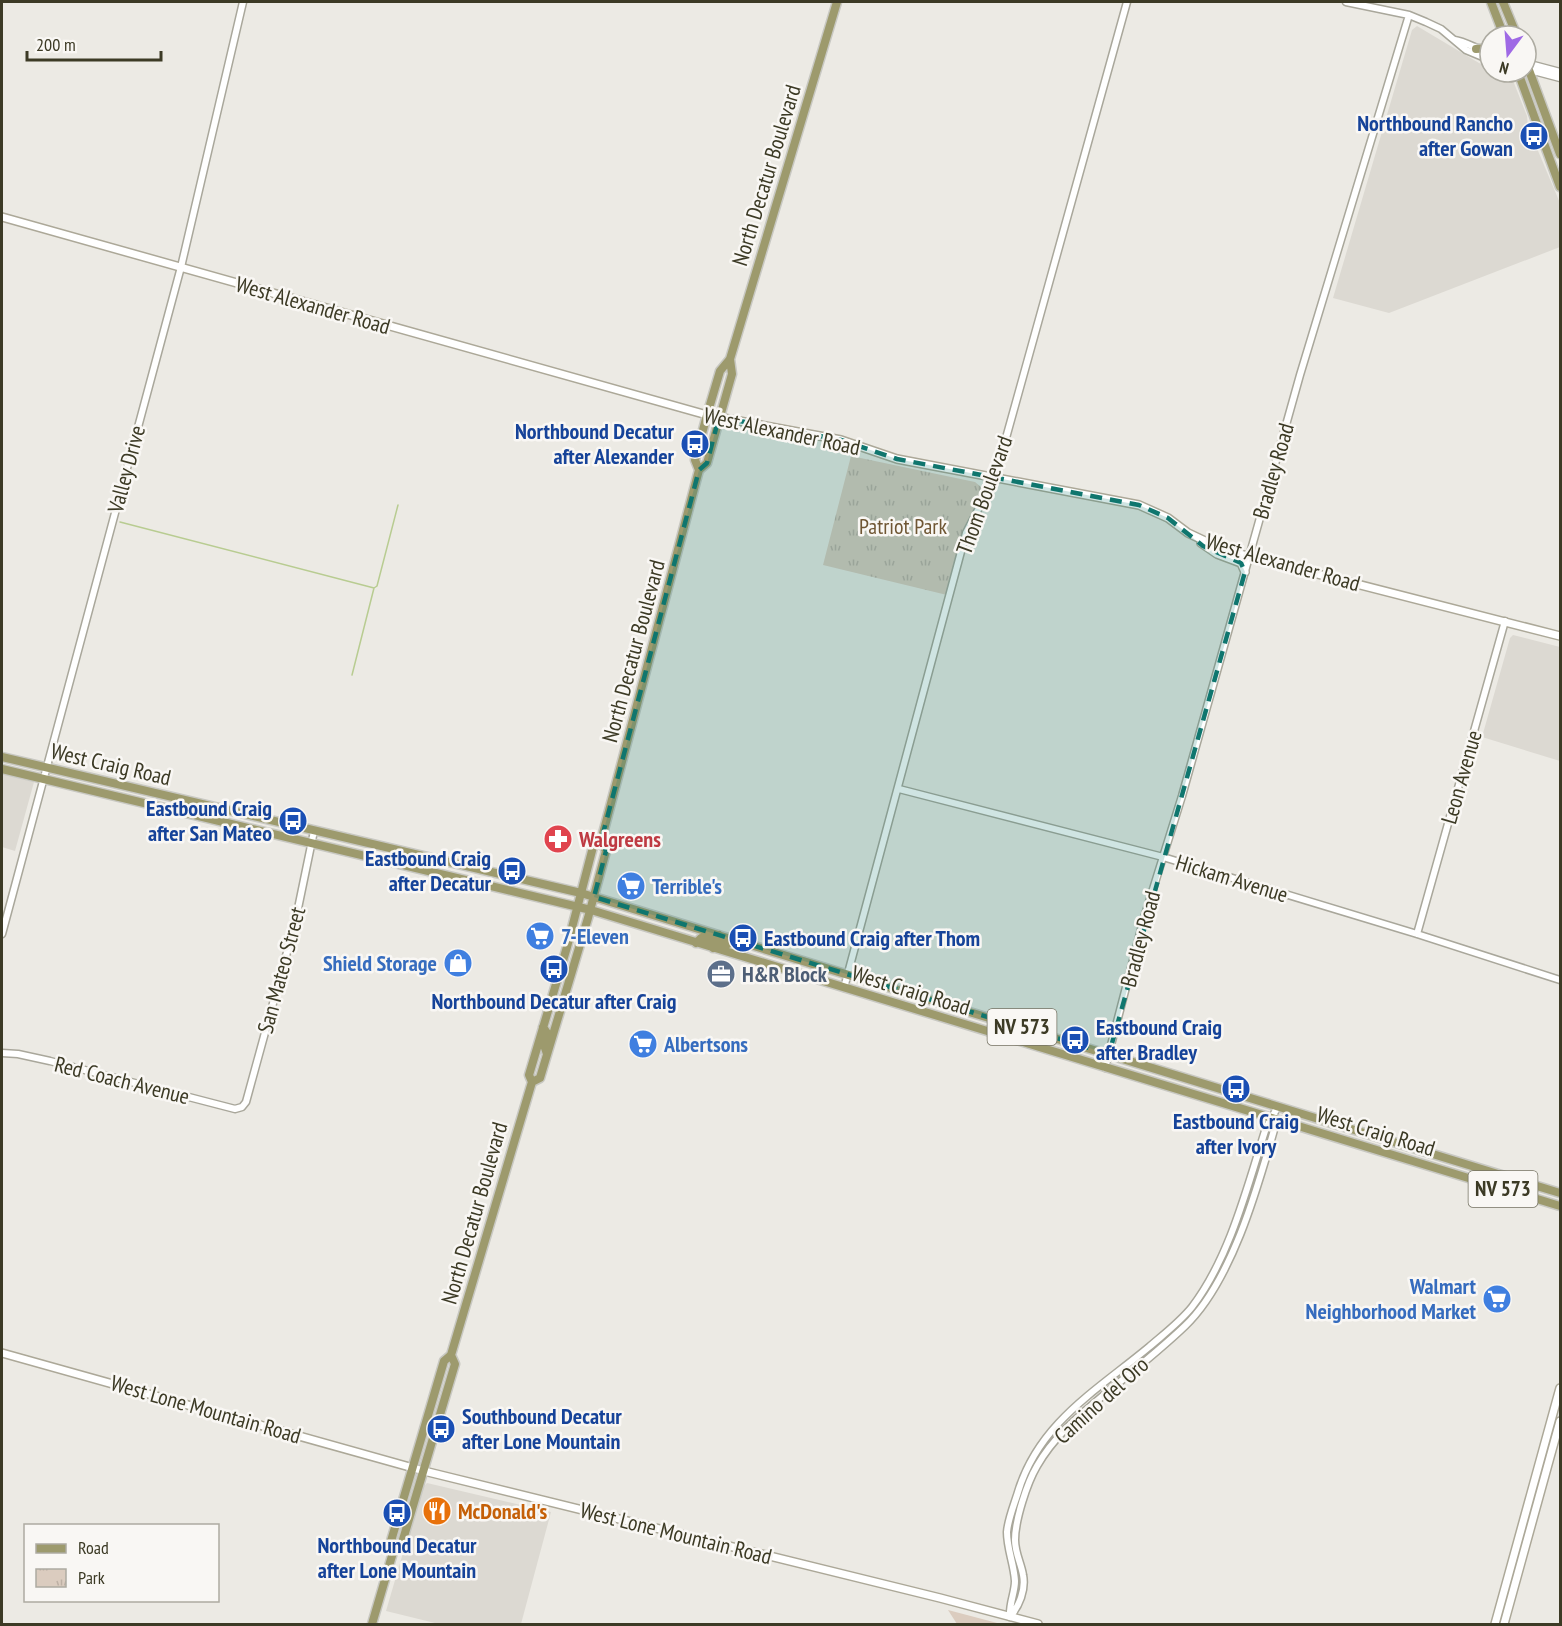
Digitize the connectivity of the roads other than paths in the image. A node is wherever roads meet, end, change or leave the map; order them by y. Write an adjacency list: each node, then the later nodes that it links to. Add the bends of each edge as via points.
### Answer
1 (243, 2): 22 (street, Valley Drive)
2 (837, 2): 23 (main road, North Decatur Boulevard)
3 (1127, 2): 27 (street, Thom Boulevard)
4 (1346, 2): 7 (street)
5 (1491, 2): 8 (main road)
6 (1503, 2): 9 (main road)
7 (1409, 15): 10 (street); 29 (street, Bradley Road, via 1300,375)
8 (1500, 24)
9 (1511, 24)
10 (1455, 40): 11 (street); 12 (street, via 1457,45)
11 (1476, 49)
12 (1478, 55)
13 (1538, 67): 15 (street)
14 (1538, 69): 16 (street)
15 (1560, 72)
16 (1560, 78)
17 (1522, 84): 20 (main road)
18 (1534, 84): 19 (main road)
19 (1560, 154)
20 (1560, 187)
21 (2, 217): 22 (main road, West Alexander Road)
22 (181, 267): 24 (main road, West Alexander Road); 34 (street, Valley Drive)
23 (730, 359): 24 (main road, North Decatur Boulevard, via 720,371); 25 (main road, North Decatur Boulevard, via 732,374)
24 (707, 415): 25 (main road, West Alexander Road); 26 (main road, North Decatur Boulevard, via 695,460)
25 (719, 417): 26 (main road, North Decatur Boulevard, via 707,463); 27 (main road, West Alexander Road, via 841,440 897,459)
26 (699, 470): 39 (main road, North Decatur Boulevard)
27 (994, 479): 28 (main road, West Alexander Road, via 1139,505 1168,518); 37 (street, Thom Boulevard, via 966,533)
28 (1195, 537): 29 (main road, West Alexander Road); 30 (main road, via 1217,554 1240,562)
29 (1250, 556): 30 (street, Bradley Road); 31 (main road, West Alexander Road)
30 (1245, 572): 41 (street, Bradley Road)
31 (1505, 621): 32 (main road, West Alexander Road); 49 (street, Leon Avenue)
32 (1560, 636)
33 (2, 757): 34 (main road, West Craig Road)
34 (46, 767): 36 (street, Valley Drive); 38 (main road, West Craig Road)
35 (2, 769): 36 (main road, West Craig Road)
36 (43, 778): 40 (main road, West Craig Road); 48 (street, Valley Drive)
37 (899, 789): 41 (street, Hickam Avenue); 54 (street, Thom Boulevard)
38 (314, 831): 40 (street, San Mateo Street); 42 (main road, West Craig Road)
39 (601, 841): 44 (main road, North Decatur Boulevard, via 593,847); 45 (main road, North Decatur Boulevard, via 606,851)
40 (311, 842): 43 (main road, West Craig Road); 65 (street, San Mateo Street, via 295,923)
41 (1163, 857): 49 (street, Hickam Avenue); 60 (street, Bradley Road)
42 (456, 864): 43 (main road); 44 (main road, West Craig Road)
43 (453, 876): 46 (main road, West Craig Road)
44 (581, 893): 45 (main road, West Craig Road / NV 573); 46 (main road, North Decatur Boulevard)
45 (594, 897): 47 (main road, North Decatur Boulevard); 50 (main road, West Craig Road / NV 573)
46 (578, 906): 47 (main road, West Craig Road / NV 573); 57 (main road, North Decatur Boulevard)
47 (591, 910): 52 (main road, West Craig Road / NV 573); 61 (main road, North Decatur Boulevard)
48 (2, 934)
49 (1417, 934): 55 (street, Hickam Avenue)
50 (719, 935): 51 (main road, West Craig Road / NV 573); 52 (main road, via 711,940 701,938)
51 (735, 940): 53 (main road); 54 (main road, West Craig Road / NV 573)
52 (696, 943): 53 (main road, West Craig Road / NV 573)
53 (713, 948): 56 (main road, West Craig Road / NV 573)
54 (849, 974): 56 (street, Thom Boulevard); 60 (main road, West Craig Road / NV 573)
55 (1560, 980)
56 (844, 988): 63 (main road, West Craig Road / NV 573)
57 (543, 1027): 58 (main road, North Decatur Boulevard); 61 (main road, via 547,1033)
58 (538, 1042): 62 (main road); 64 (main road, North Decatur Boulevard, via 529,1075)
59 (2, 1053): 65 (street, Red Coach Avenue, via 50,1061 235,1109)
60 (1109, 1054): 63 (street, Bradley Road); 66 (main road, West Craig Road / NV 573)
61 (547, 1055): 62 (main road, North Decatur Boulevard)
62 (543, 1068): 64 (main road, North Decatur Boulevard, via 540,1078)
63 (1105, 1068): 67 (main road, West Craig Road / NV 573)
64 (532, 1082): 73 (main road, North Decatur Boulevard)
65 (242, 1107)
66 (1277, 1107): 67 (street, Camino del Oro); 68 (main road, West Craig Road / NV 573)
67 (1273, 1118): 69 (main road, West Craig Road / NV 573); 79 (street, Camino del Oro, via 1215,1268 1193,1305 1170,1329 1068,1413 1030,1460 1008,1523 1008,1552 1015,1583)
68 (1484, 1170): 69 (main road); 70 (main road, West Craig Road / NV 573)
69 (1481, 1182): 71 (main road, West Craig Road / NV 573)
70 (1560, 1193)
71 (1560, 1206)
72 (2, 1353): 76 (main road, West Lone Mountain Road)
73 (451, 1355): 76 (main road, North Decatur Boulevard, via 444,1361); 77 (main road, North Decatur Boulevard, via 455,1364)
74 (1560, 1388): 82 (main road)
75 (1560, 1420): 83 (main road)
76 (412, 1467): 77 (main road, West Lone Mountain Road); 78 (main road, North Decatur Boulevard, via 391,1541)
77 (424, 1471): 78 (main road, North Decatur Boulevard, via 402,1544); 79 (main road, West Lone Mountain Road)
78 (394, 1549): 80 (main road, North Decatur Boulevard)
79 (1010, 1617): 81 (main road, West Lone Mountain Road)
80 (372, 1624)
81 (1038, 1624)
82 (1495, 1624)
83 (1504, 1624)

